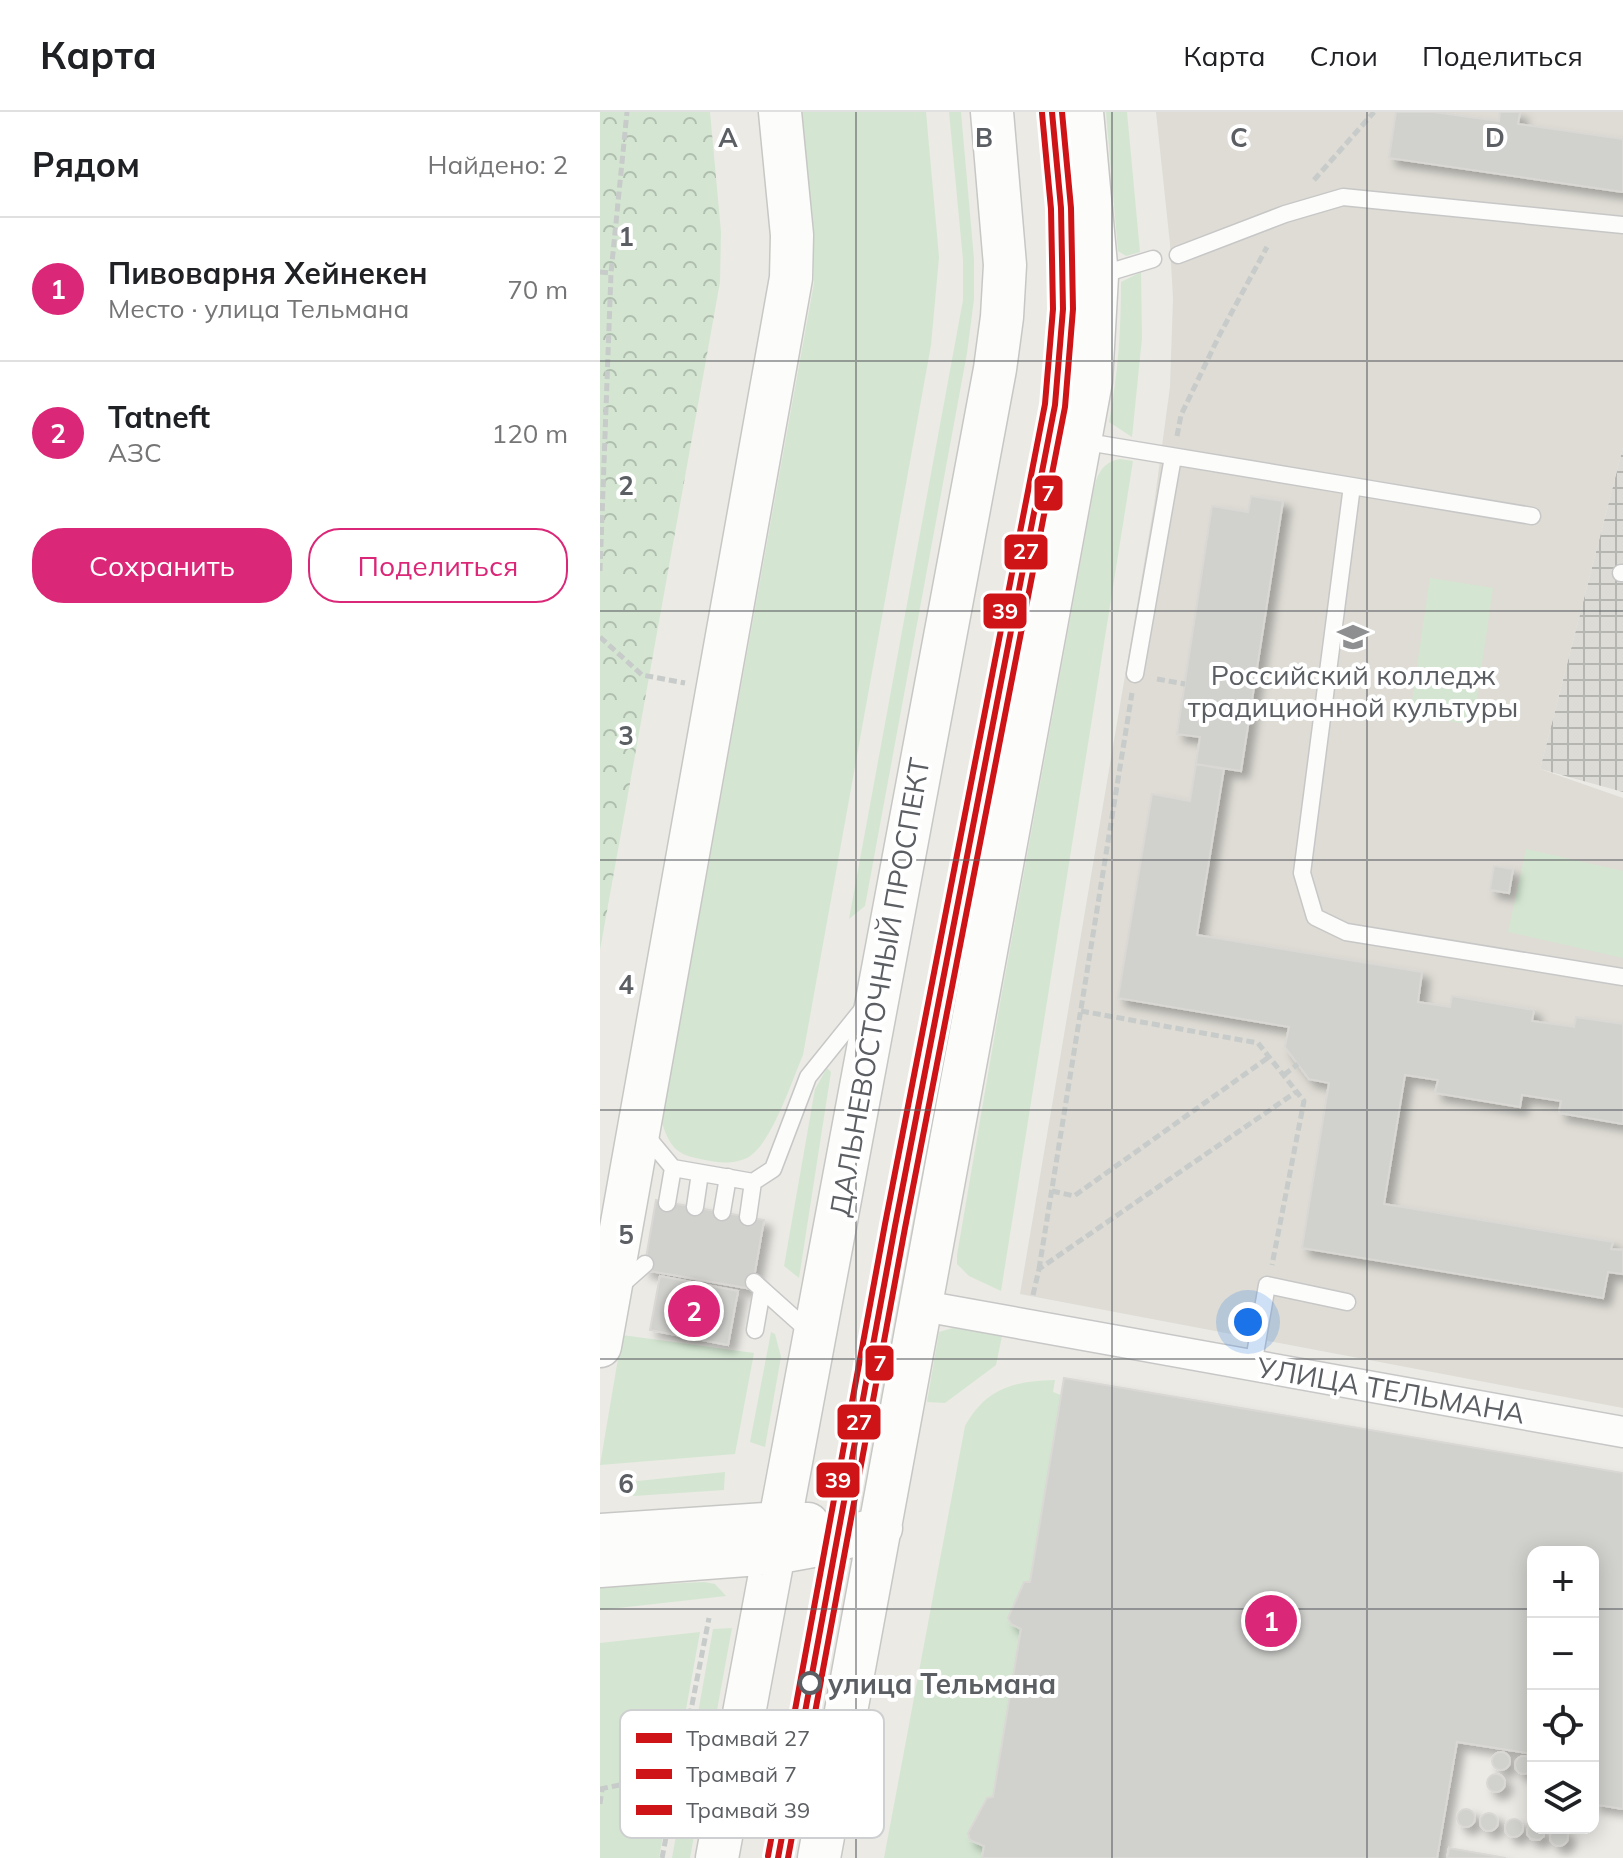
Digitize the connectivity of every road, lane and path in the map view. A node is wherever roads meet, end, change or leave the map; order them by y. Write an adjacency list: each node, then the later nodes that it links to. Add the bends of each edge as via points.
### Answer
1 (627, 112): 11 (path)
2 (780, 112): 31 (main road, via 791,278)
3 (992, 112): 25 (main road, ДАЛЬНЕВОСТОЧНЫЙ ПРОСПЕКТ, via 1005,265 1002,317)
4 (1082, 112): 12 (main road)
5 (1374, 112): 6 (path)
6 (1285, 214): 7 (lane, via 1343,197); 8 (lane); 16 (path, via 1181,415)
7 (1623, 225)
8 (1178, 255)
9 (1153, 259): 12 (lane)
10 (600, 272): 11 (path)
11 (611, 273): 13 (path)
12 (1097, 276): 14 (main road, via 1091,381)
13 (604, 358): 15 (path)
14 (1081, 441): 16 (lane); 46 (main road)
15 (602, 446): 19 (path)
16 (1173, 457): 17 (lane); 21 (lane)
17 (1352, 486): 18 (lane); 24 (lane, via 1302,873 1315,917 1346,932)
18 (1532, 516)
19 (600, 571)
20 (600, 637): 22 (path, via 642,675)
21 (1135, 674): 23 (path); 26 (path)
22 (686, 683)
23 (1185, 684)
24 (1623, 977)
25 (877, 992): 35 (lane, via 808,1077 773,1169); 49 (main road, ДАЛЬНЕВОСТОЧНЫЙ ПРОСПЕКТ)
26 (1081, 1011): 27 (path, via 1258,1043); 36 (path)
27 (1269, 1057): 29 (path); 36 (path, via 1074,1196)
28 (1298, 1064): 29 (path)
29 (1284, 1075): 30 (path)
30 (1296, 1092): 42 (path); 43 (path, via 1304,1101)
31 (639, 1127): 32 (lane); 44 (main road)
32 (673, 1168): 33 (lane); 37 (lane)
33 (700, 1173): 34 (lane); 38 (lane)
34 (728, 1177): 35 (lane); 39 (lane)
35 (753, 1182): 40 (lane)
36 (1052, 1191): 42 (path)
37 (667, 1203)
38 (695, 1207)
39 (722, 1212)
40 (748, 1217)
41 (645, 1264): 44 (lane)
42 (1039, 1269): 47 (path)
43 (1267, 1285): 45 (lane); 51 (lane)
44 (609, 1295): 50 (main road)
45 (1347, 1302)
46 (923, 1306): 47 (street, УЛИЦА ТЕЛЬМАНА); 53 (main road)
47 (1016, 1324): 51 (street, УЛИЦА ТЕЛЬМАНА)
48 (755, 1330): 49 (lane, via 758,1286)
49 (815, 1337): 55 (main road, ДАЛЬНЕВОСТОЧНЫЙ ПРОСПЕКТ)
50 (600, 1346)
51 (1253, 1366): 52 (street, УЛИЦА ТЕЛЬМАНА)
52 (1623, 1432)
53 (881, 1528): 55 (main road, via 818,1545); 60 (main road)
54 (600, 1535): 55 (main road)
55 (777, 1538): 56 (main road); 59 (main road, ДАЛЬНЕВОСТОЧНЫЙ ПРОСПЕКТ)
56 (600, 1566)
57 (709, 1618): 58 (path)
58 (691, 1710)
59 (745, 1710)
60 (847, 1710)
61 (601, 1789): 62 (path)
62 (600, 1804)
63 (666, 1838): 66 (path)
64 (721, 1838): 67 (main road, ДАЛЬНЕВОСТОЧНЫЙ ПРОСПЕКТ)
65 (823, 1838): 68 (main road)
66 (662, 1858)
67 (717, 1858)
68 (819, 1858)

